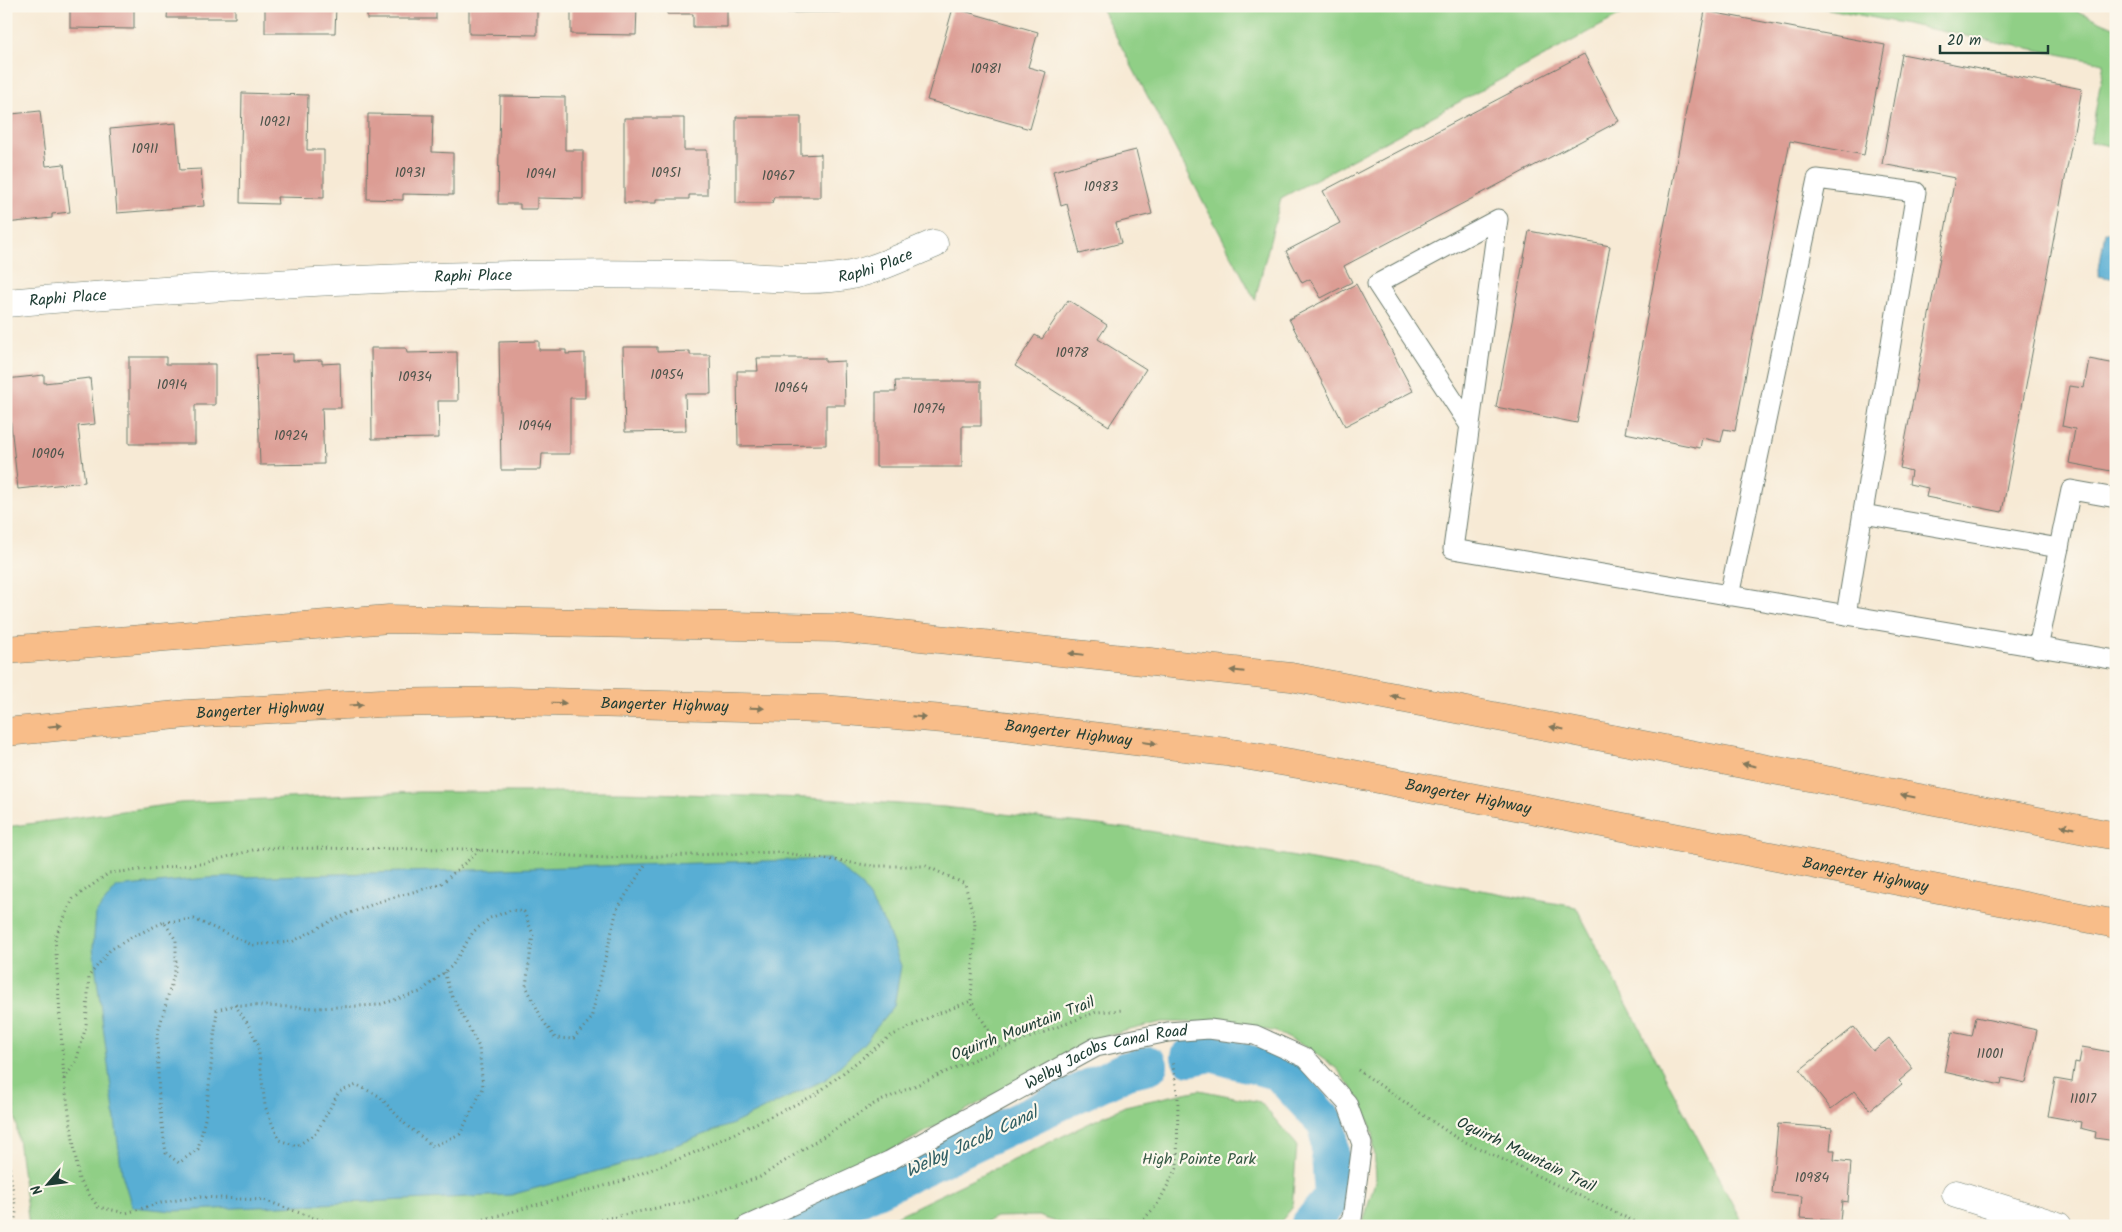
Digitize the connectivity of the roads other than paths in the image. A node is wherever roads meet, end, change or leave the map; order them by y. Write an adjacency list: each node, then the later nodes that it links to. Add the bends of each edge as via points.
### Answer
1 (934, 244): 2 (street, Raphi Place, via 867,271 835,278 563,274 404,277)
2 (6, 303)
3 (1470, 426): 3 (lane, via 1495,239 1498,219 1377,284); 7 (lane, via 1454,549)
4 (2116, 498): 6 (lane, via 2071,490)
5 (1863, 514): 6 (lane); 7 (lane, via 1916,192 1817,179); 8 (lane)
6 (2059, 548): 9 (lane)
7 (1729, 596): 8 (lane)
8 (1846, 615): 9 (lane)
9 (2038, 648): 11 (lane)
10 (6, 650): 13 (highway, one-way to 10, via 1291,677 836,628 390,619)
11 (2116, 660)
12 (6, 732): 14 (highway, Bangerter Highway, one-way to 14, via 187,714 510,701 822,709 968,721 1226,752 1333,770)
13 (2116, 836)
14 (2116, 924)
15 (1956, 1194): 18 (street)
16 (746, 1226): 17 (lane, Welby Jacobs Canal Road, via 889,1162 1096,1047 1168,1032 1209,1029 1254,1035 1306,1058 1347,1103 1362,1144 1352,1219)
17 (1346, 1226)
18 (2058, 1226)

